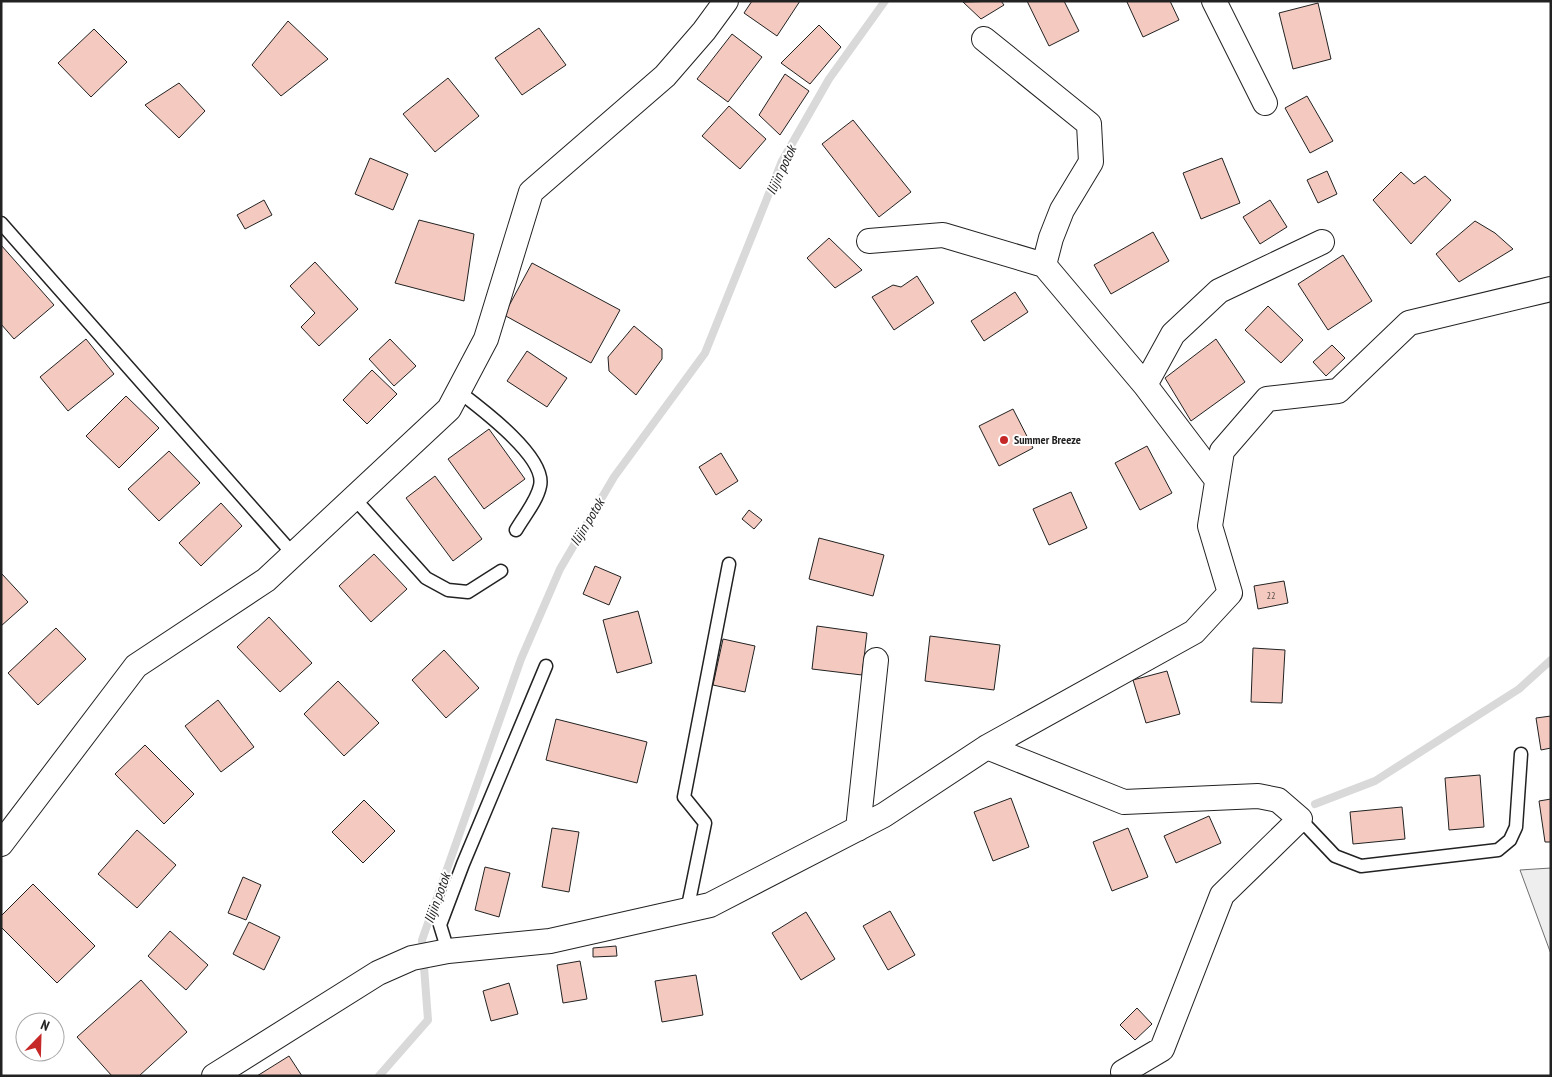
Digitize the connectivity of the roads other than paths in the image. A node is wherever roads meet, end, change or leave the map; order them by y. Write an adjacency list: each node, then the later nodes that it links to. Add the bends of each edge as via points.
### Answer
1 (726, 1): 11 (street, via 665,76 531,192 486,339)
2 (1214, 1): 4 (street)
3 (984, 39): 8 (street, via 1089,124 1091,162 1062,210)
4 (1265, 102)
5 (1, 223): 15 (lane)
6 (869, 242): 8 (street, via 943,235)
7 (1322, 242): 10 (street, via 1219,291 1173,334)
8 (1044, 265): 10 (street)
9 (1551, 290): 12 (street, via 1409,323 1338,391 1267,399 1222,451)
10 (1145, 385): 12 (street)
11 (458, 391): 13 (street, via 449,409); 14 (lane, via 502,424 540,470 540,485)
12 (1217, 480): 20 (street, via 1210,526 1230,593 1194,632)
13 (354, 498): 15 (street); 17 (lane, via 426,578 448,590 468,592)
14 (516, 530)
15 (293, 554): 24 (street, via 266,580 136,666)
16 (729, 564): 25 (lane, via 684,797 705,823)
17 (502, 570)
18 (876, 660): 23 (street)
19 (546, 666): 26 (lane, via 440,925)
20 (987, 747): 22 (street, via 1124,802 1258,796 1278,800); 23 (street, via 884,815)
21 (1521, 754): 22 (lane, via 1516,827 1510,840 1498,850 1360,866 1336,856)
22 (1300, 819): 27 (street, via 1222,895 1162,1049)
23 (858, 828): 25 (street, via 710,905)
24 (1, 844)
25 (687, 911): 26 (street, via 550,940)
26 (446, 951): 28 (street, via 412,958 378,973)
27 (1123, 1072)
28 (214, 1076)

